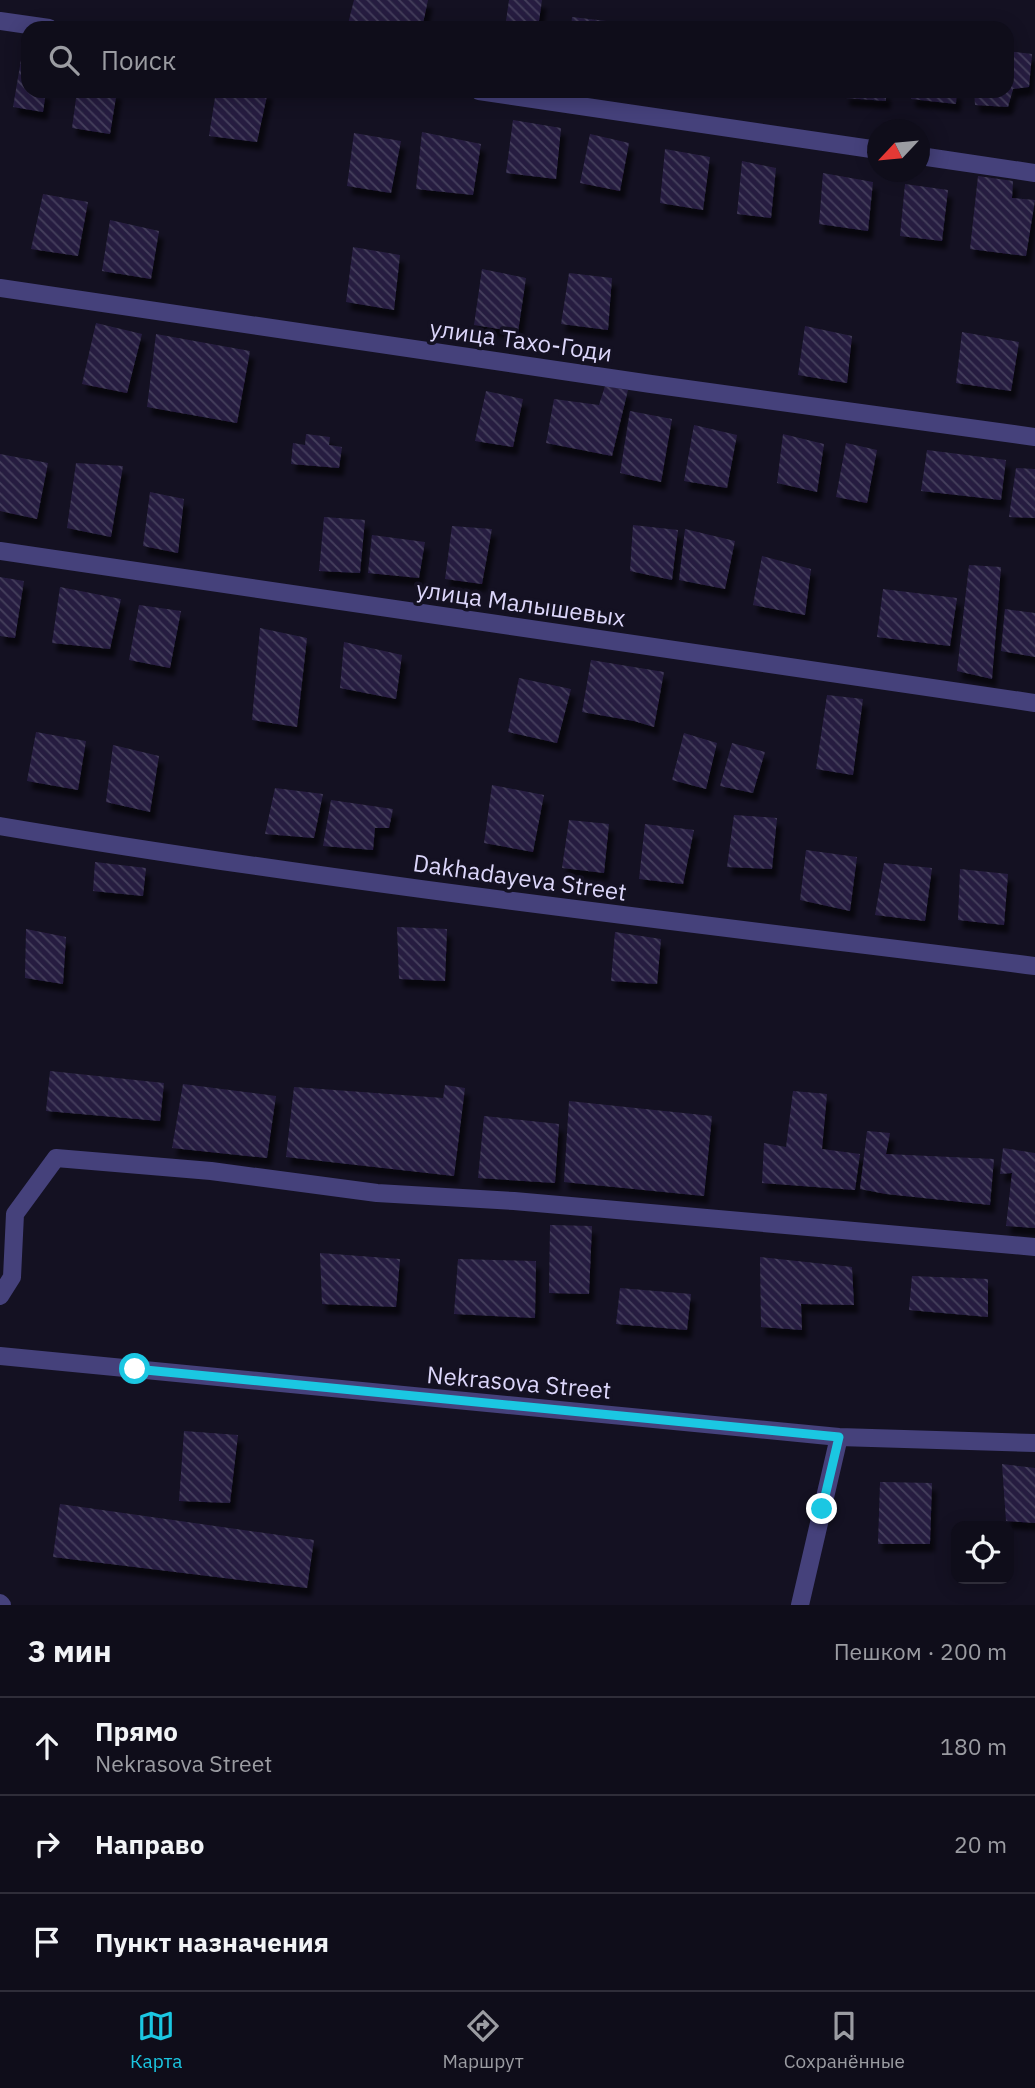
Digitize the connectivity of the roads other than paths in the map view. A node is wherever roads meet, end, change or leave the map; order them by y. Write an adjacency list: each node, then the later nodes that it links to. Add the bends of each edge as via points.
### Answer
1 (0, 21): 2 (street)
2 (21, 24)
3 (526, 98): 4 (street)
4 (867, 149)
5 (930, 158): 6 (street)
6 (1035, 173)
7 (0, 288): 8 (street, улица Тахо-Годи)
8 (1035, 437)
9 (0, 551): 10 (street, улица Малышевых)
10 (1035, 703)
11 (0, 826): 12 (street, Dakhadayeva Street, via 174,855)
12 (1035, 966)
13 (1035, 1247): 14 (street, via 377,1193 56,1157 15,1214 12,1277)
14 (0, 1296)
15 (0, 1356): 16 (street, Nekrasova Street)
16 (839, 1437): 17 (street, Nekrasova Street); 18 (street)
17 (1035, 1443)
18 (800, 1605)

